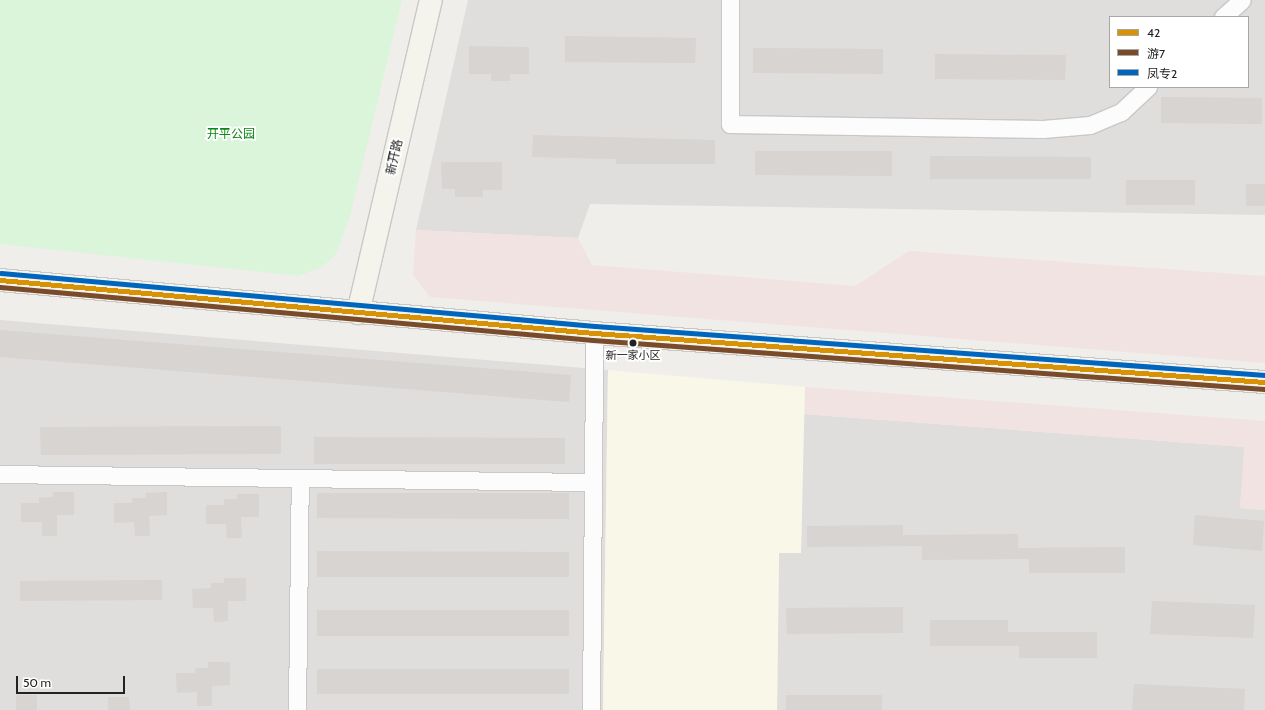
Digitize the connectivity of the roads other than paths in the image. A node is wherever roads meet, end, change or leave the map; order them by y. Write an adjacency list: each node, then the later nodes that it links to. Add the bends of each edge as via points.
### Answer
1 (431, 0): 7 (main road, 新开路)
2 (730, 0): 5 (street, via 730,124 1043,129 1074,126 1116,115)
3 (1242, 0): 4 (street)
4 (1224, 16)
5 (1147, 88)
6 (0, 280): 7 (main road)
7 (358, 313): 8 (main road)
8 (594, 333): 9 (main road); 12 (street)
9 (1265, 382)
10 (0, 474): 11 (street)
11 (300, 478): 12 (street); 13 (street)
12 (591, 482): 14 (street)
13 (297, 710)
14 (591, 710)

